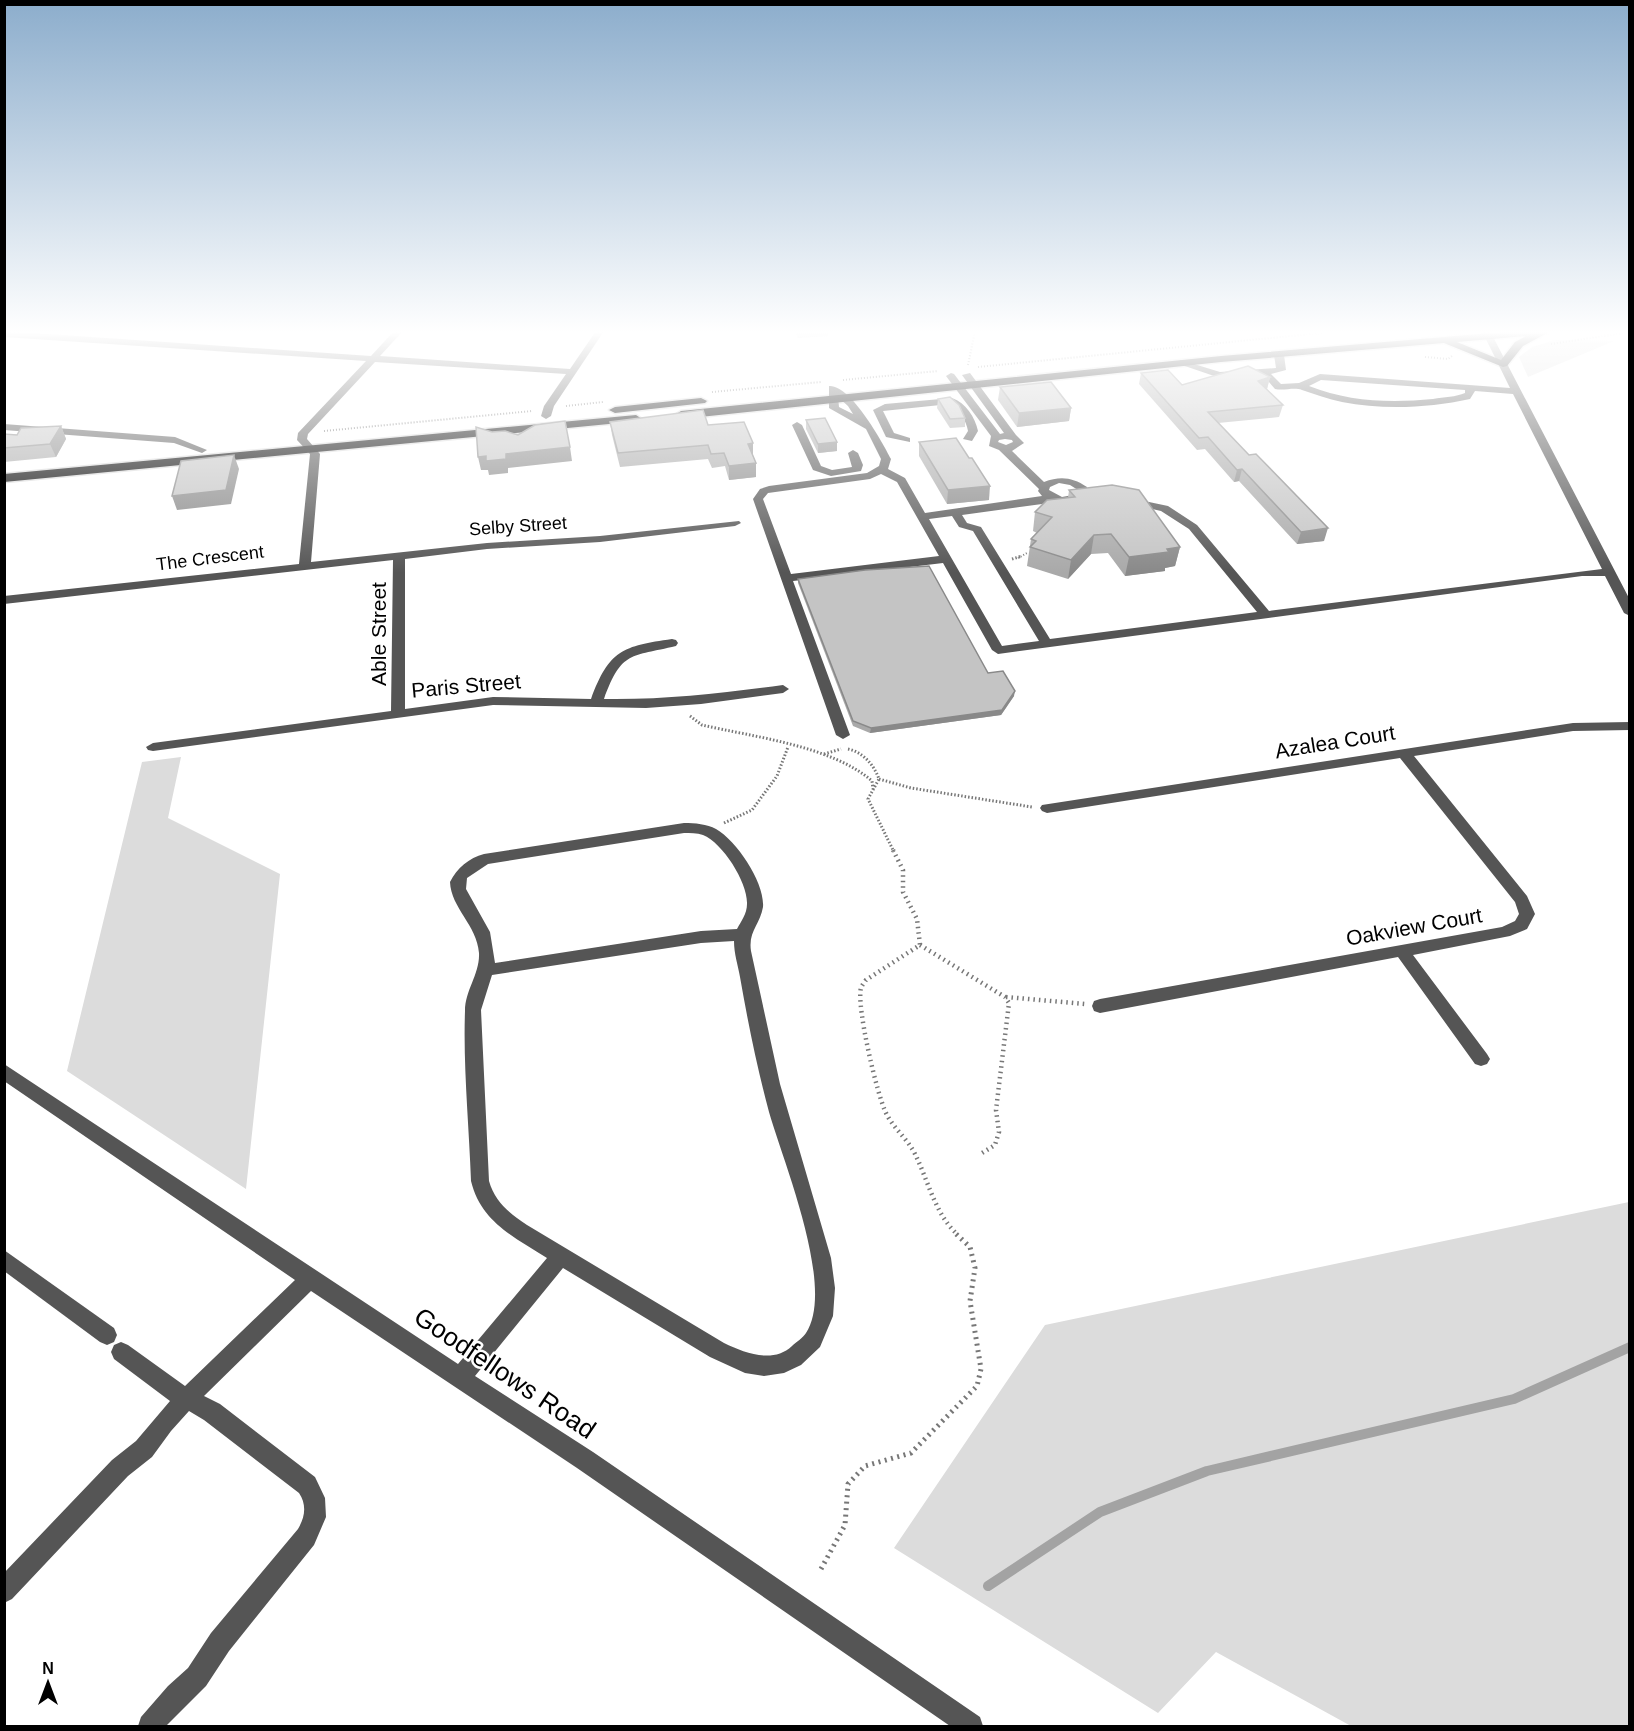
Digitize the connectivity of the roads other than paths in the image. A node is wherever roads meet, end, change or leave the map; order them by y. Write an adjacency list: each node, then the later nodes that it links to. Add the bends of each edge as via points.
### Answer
1 (322, 412): 17 (street)
2 (557, 412): 11 (highway)
3 (648, 412): 22 (highway)
4 (841, 412): 12 (street)
5 (855, 412): 12 (street)
6 (879, 412): 18 (street, via 890,435)
7 (962, 412): 16 (street, via 973,426)
8 (978, 412): 15 (street)
9 (994, 412): 19 (street)
10 (1527, 412): 38 (street)
11 (542, 413): 17 (highway)
12 (861, 420): 25 (street, via 870,427 883,450 886,459)
13 (797, 425): 23 (street, via 822,472 858,469)
14 (4, 427): 21 (street, via 175,440)
15 (997, 437): 19 (street); 20 (street, via 992,442)
16 (968, 439)
17 (302, 440): 21 (highway); 22 (street)
18 (906, 440)
19 (1015, 441): 20 (street); 27 (street, via 1033,466)
20 (1003, 448): 28 (street)
21 (202, 450): 24 (highway)
22 (314, 451): 26 (highway); 37 (street)
23 (853, 453)
24 (4, 470)
25 (881, 470): 33 (street, via 901,480); 39 (street, via 861,477 773,488 759,495)
26 (4, 478)
27 (1059, 480): 28 (street, via 1048,483); 29 (street, via 1077,484)
28 (1046, 492): 29 (street, via 1066,501); 32 (street, via 1042,501)
29 (1083, 495): 30 (street)
30 (1097, 496)
31 (1114, 498): 42 (street, via 1164,508 1180,516)
32 (955, 512): 33 (street); 44 (street, via 963,525 977,530)
33 (922, 517): 36 (street)
34 (735, 523): 35 (street, Selby Street)
35 (399, 556): 37 (street, Selby Street); 47 (street, Able Street)
36 (946, 559): 39 (street); 44 (street, via 998,650)
37 (304, 566): 40 (street, The Crescent)
38 (1608, 572): 41 (street); 42 (street)
39 (787, 578): 49 (street)
40 (4, 600)
41 (1629, 613)
42 (1266, 615): 44 (street)
43 (672, 643): 46 (street, via 638,649 617,659 607,673)
44 (1047, 644)
45 (783, 689): 46 (street, Paris Street, via 682,702)
46 (596, 704): 47 (street, Paris Street, via 505,700)
47 (398, 713): 50 (street, Paris Street)
48 (1629, 726): 51 (street, Azalea Court, via 1573,727)
49 (843, 735)
50 (153, 747)
51 (1403, 752): 52 (street, Azalea Court); 54 (street, Oakview Court, via 1522,900 1527,914 1521,926 1504,932)
52 (1047, 808)
53 (742, 935): 55 (street, via 701,937); 55 (street, via 756,909 746,873 708,831 684,828 497,857 475,864 462,875 457,889 483,932); 59 (street, via 756,1022 824,1273 823,1311 810,1344 785,1363 751,1366)
54 (1402, 951): 56 (street, Oakview Court); 57 (street)
55 (487, 970): 59 (street, via 472,1010 482,1191 486,1202 503,1220)
56 (1100, 1006)
57 (1481, 1059)
58 (4, 1071): 61 (street, Goodfellows Road)
59 (560, 1257): 64 (street)
60 (4, 1259): 62 (street)
61 (310, 1279): 64 (street, Goodfellows Road); 65 (street)
62 (107, 1335)
63 (121, 1352): 65 (street, via 168,1388)
64 (461, 1377): 68 (street, Goodfellows Road)
65 (188, 1397): 66 (street, via 139,1454 120,1468); 67 (street, via 308,1485 317,1508 306,1537 220,1642 197,1677)
66 (4, 1591)
67 (150, 1726)
68 (971, 1726)

